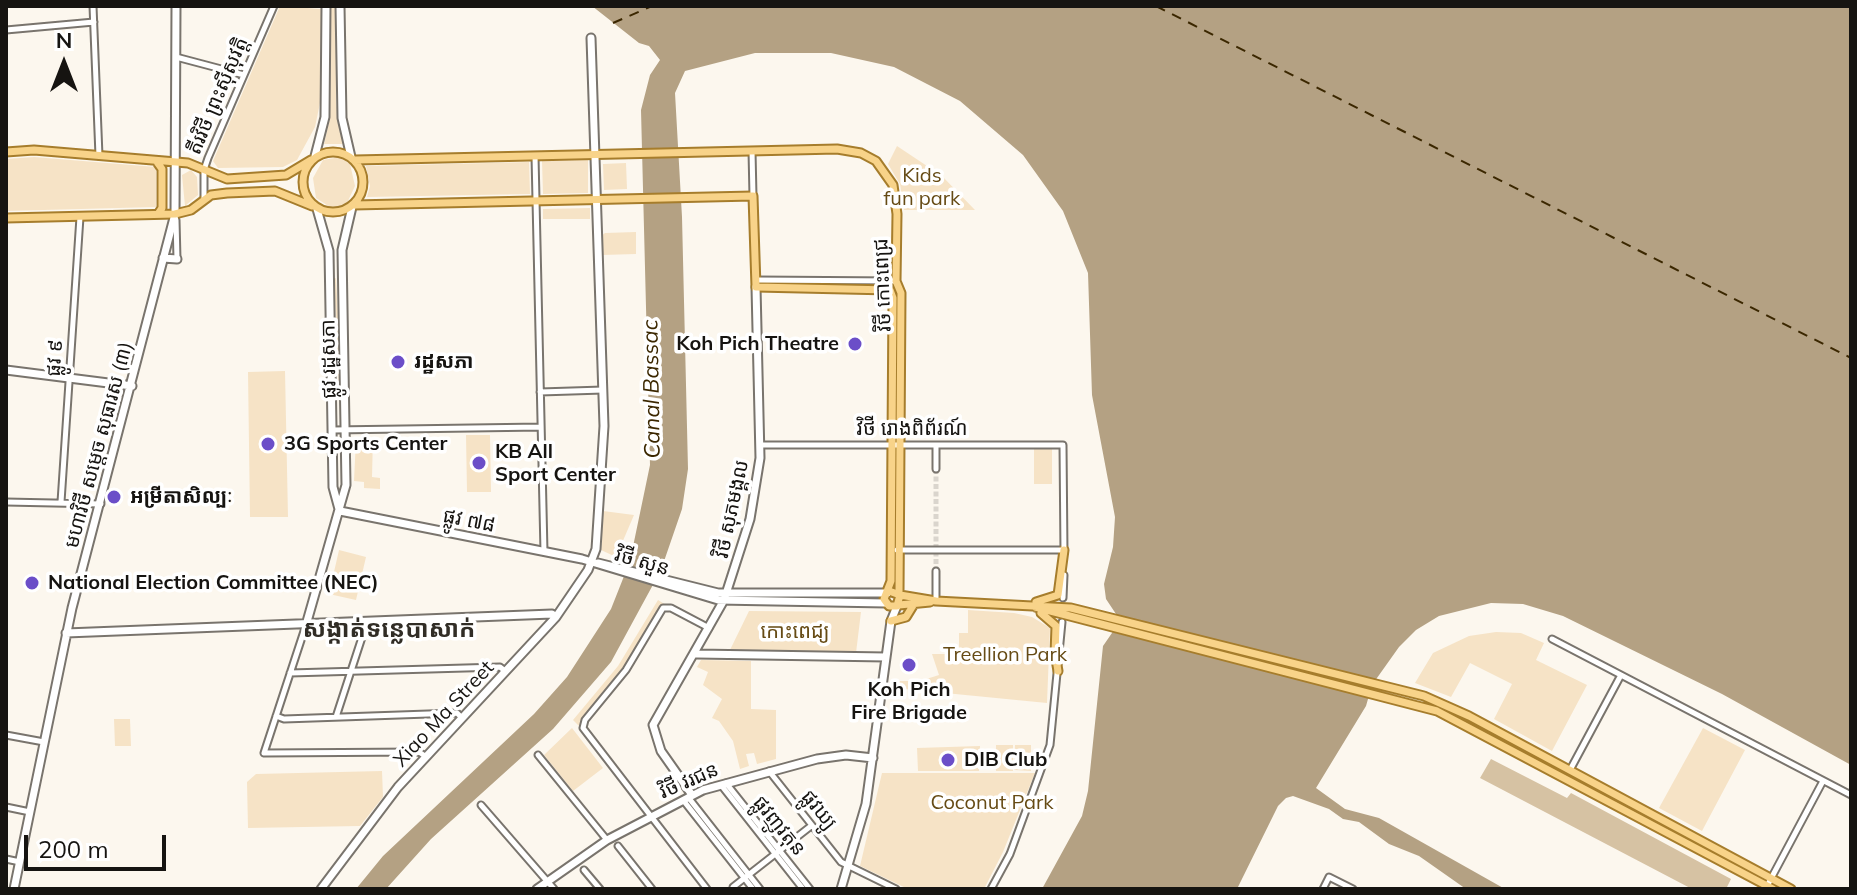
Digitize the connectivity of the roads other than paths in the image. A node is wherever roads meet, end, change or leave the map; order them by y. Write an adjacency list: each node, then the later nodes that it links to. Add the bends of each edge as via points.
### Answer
1 (93, 6): 6 (street)
2 (176, 6): 9 (main road, មហាវិថី សម្តេច សុធារស (៣))
3 (274, 6): 10 (street, តីរវិថី ព្រះស៊ីសុវត្តិ)
4 (326, 6): 16 (main road, via 325,117)
5 (340, 6): 17 (main road, via 342,118)
6 (94, 22): 7 (street); 15 (street)
7 (6, 30)
8 (591, 38): 13 (main road)
9 (176, 57): 10 (street); 19 (main road, មហាវិថី សម្តេច សុធារស (៣))
10 (244, 75): 20 (street, តីរវិថី ព្រះស៊ីសុវត្តិ)
11 (752, 150): 13 (main road, វិថី កោះពេជ្រ); 21 (street, វិថី សុភមង្គល); 33 (main road, វិថី កោះពេជ្រ, via 844,150 876,161 895,193)
12 (6, 152): 15 (main road)
13 (595, 154): 14 (main road, វិថី កោះពេជ្រ); 22 (main road)
14 (535, 155): 17 (main road, វិថី កោះពេជ្រ); 24 (street)
15 (99, 156): 18 (main road)
16 (313, 158): 17 (main road, via 333,150); 20 (main road, via 274,178 221,179); 26 (main road, via 305,184)
17 (353, 159): 25 (main road, via 362,183)
18 (156, 162): 19 (main road); 28 (main road, via 162,169 162,208)
19 (175, 163): 20 (main road); 27 (main road, មហាវិថី សម្តេច សុធារស (៣))
20 (204, 170): 23 (street, តីរវិថី ព្រះស៊ីសុវត្តិ)
21 (753, 196): 22 (main road); 34 (main road, វិថី សុភមង្គល)
22 (596, 199): 24 (main road); 39 (main road)
23 (204, 200): 26 (main road, via 220,193 275,191); 27 (main road)
24 (536, 201): 25 (main road); 40 (street)
25 (353, 206): 26 (main road, via 335,215); 43 (main road, ផ្លូវ រដ្ឋសភា, via 342,250)
26 (314, 207): 42 (main road, ផ្លូវ រដ្ឋសភា, via 329,251)
27 (175, 214): 28 (main road); 31 (main road, មហាវិថី សម្តេច សុធារស (៣)); 32 (street)
28 (156, 215): 29 (main road)
29 (80, 217): 30 (main road); 37 (street, ផ្លូវ ៩)
30 (6, 218)
31 (163, 258): 32 (main road); 38 (main road, មហាវិថី សម្តេច សុធារស (៣))
32 (177, 259)
33 (896, 281): 34 (street); 35 (street); 45 (main road, វិថី កោះពេជ្រ, via 901,293)
34 (756, 284): 35 (main road); 44 (main road, វិថី សុភមង្គល)
35 (890, 290): 45 (main road, វិថី កោះពេជ្រ)
36 (6, 370): 37 (main road)
37 (69, 377): 38 (main road); 49 (street, ផ្លូវ ៩)
38 (132, 386): 50 (main road, មហាវិថី សម្តេច សុធារស (៣))
39 (603, 390): 40 (street); 55 (main road)
40 (540, 392): 41 (street)
41 (541, 427): 43 (street); 54 (street)
42 (333, 430): 43 (street); 51 (main road, ផ្លូវ រដ្ឋសភា, via 333,487)
43 (346, 430): 51 (main road, ផ្លូវ រដ្ឋសភា, via 346,485)
44 (760, 445): 45 (street, វិថី រោងពិព័រណ៍); 59 (main road, វិថី សុភមង្គល, via 753,505)
45 (896, 445): 46 (street, វិថី រោងពិព័រណ៍); 52 (main road, វិថី កោះពេជ្រ)
46 (936, 445): 47 (street); 53 (street, វិថី រោងពិព័រណ៍, via 1063,445)
47 (936, 469)
48 (6, 502): 49 (street)
49 (61, 502): 50 (street)
50 (101, 504): 72 (main road, មហាវិថី សម្តេច សុធារស (៣))
51 (340, 511): 54 (main road, ផ្លូវ ៧៨); 70 (main road, ផ្លូវ រដ្ឋសភា)
52 (895, 550): 53 (street); 57 (main road, វិថី កោះពេជ្រ); 58 (main road, វិថី កោះពេជ្រ)
53 (1064, 550): 60 (street); 64 (main road, via 1058,595)
54 (544, 552): 55 (main road, ផ្លូវ ៧៨)
55 (592, 562): 59 (main road, វិថី សួន); 66 (main road, Xiao Ma Street)
56 (936, 571): 61 (street)
57 (888, 592): 58 (main road); 59 (main road, វិថី សួន); 62 (main road, វិថី កោះពេជ្រ)
58 (899, 594): 61 (main road); 65 (main road, វិថី កោះពេជ្រ)
59 (726, 596): 62 (main road, វិថី សួន); 71 (main road, វិថី សុភមង្គល)
60 (1063, 598)
61 (936, 601): 63 (main road); 64 (main road)
62 (887, 604): 65 (main road); 67 (main road)
63 (914, 604): 65 (main road); 67 (main road, via 906,617)
64 (1026, 604): 77 (main road, via 1055,624); 90 (main road, via 1077,610 1414,693 1455,708); 108 (main road, via 1411,703 1466,724)
65 (897, 605): 67 (main road)
66 (556, 617): 68 (main road); 76 (main road, Xiao Ma Street)
67 (891, 621): 75 (main road)
68 (367, 622): 70 (main road); 79 (street)
69 (1062, 622): 77 (street)
70 (306, 625): 72 (main road); 78 (street)
71 (710, 629): 74 (main road, វិថី សុភមង្គល); 98 (street, via 663,608 626,670 585,720 585,735)
72 (66, 633): 85 (main road, មហាវិថី សម្តេច សុធារស (៣))
73 (1552, 639): 80 (street)
74 (697, 654): 75 (main road); 94 (main road, វិថី សុភមង្គល, via 653,725 656,742)
75 (886, 657): 88 (main road)
76 (505, 671): 79 (street, via 500,667); 83 (main road, Xiao Ma Street)
77 (1058, 671): 124 (street, via 1050,745 1010,854)
78 (290, 673): 79 (street); 81 (street)
79 (351, 673): 82 (street)
80 (1621, 675): 90 (street); 91 (street)
81 (276, 716): 82 (street); 87 (street, via 264,753)
82 (336, 717): 83 (street, via 457,713)
83 (462, 718): 87 (main road, Xiao Ma Street)
84 (6, 735): 85 (street)
85 (44, 742): 97 (main road, មហាវិថី សម្តេច សុធារស (៣))
86 (538, 755): 100 (street)
87 (425, 756): 112 (main road, Xiao Ma Street)
88 (873, 758): 89 (main road, វិថី វរជន, via 838,756); 105 (main road)
89 (769, 770): 92 (main road, វិថី វរជន); 99 (street, ផ្លូវឃ្យូ)
90 (1570, 770): 108 (main road)
91 (1823, 781): 93 (street); 108 (street)
92 (723, 783): 94 (main road, វិថី វរជន); 102 (street, ផ្លូវញូវតុន)
93 (1851, 795)
94 (688, 797): 98 (main road, វិថី វរជន); 107 (street)
95 (481, 805): 109 (street)
96 (6, 807): 97 (street)
97 (31, 812): 104 (main road, មហាវិថី សម្តេច សុធារស (៣))
98 (649, 816): 100 (main road, វិថី វរជន); 117 (street)
99 (811, 826): 102 (street); 105 (street, ផ្លូវឃ្យូ)
100 (607, 840): 109 (main road, វិថី វរជន)
101 (618, 846): 116 (street)
102 (777, 853): 107 (street); 120 (street, ផ្លូវញូវតុន); 121 (street, ផ្លូវញូវតុន)
103 (6, 859): 104 (street)
104 (20, 862): 111 (main road, មហាវិថី សម្តេច សុធារស (៣))
105 (850, 867): 122 (main road); 123 (street, ផ្លូវឃ្យូ)
106 (584, 870): 115 (street)
107 (747, 877): 110 (street); 118 (street); 119 (street)
108 (1770, 885): 127 (main road)
109 (546, 886): 113 (main road, វិថី វរជន); 114 (street)
110 (733, 887)
111 (14, 889)
112 (321, 889)
113 (537, 889)
114 (554, 889)
115 (600, 889)
116 (652, 889)
117 (707, 889)
118 (753, 889)
119 (760, 889)
120 (803, 889)
121 (810, 889)
122 (841, 889)
123 (896, 889)
124 (991, 889)
125 (1323, 889): 126 (street, via 1329,877)
126 (1353, 889)
127 (1791, 889)

